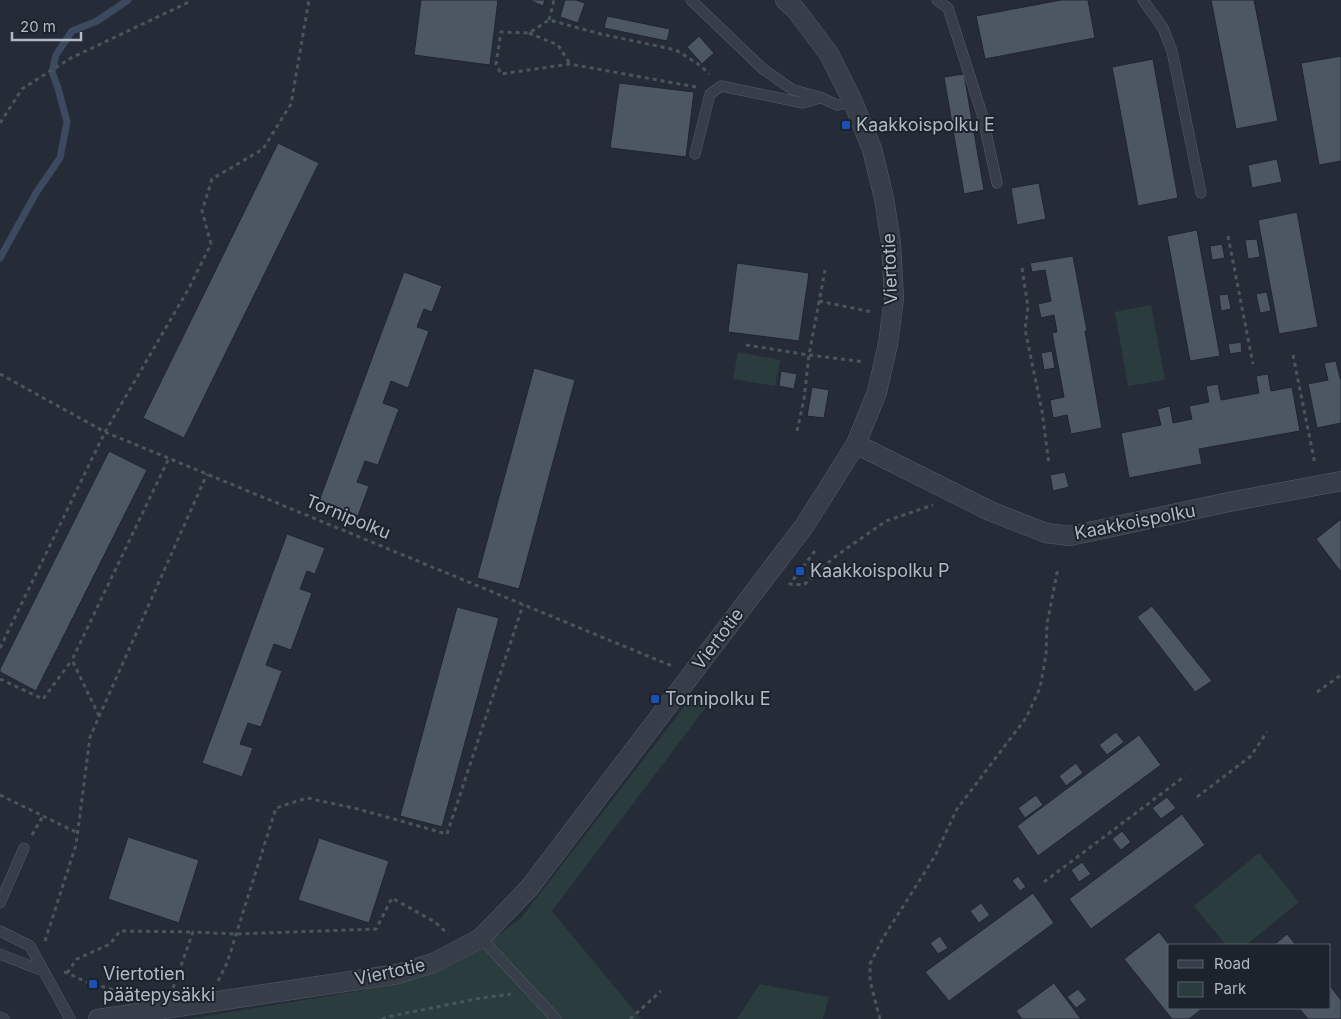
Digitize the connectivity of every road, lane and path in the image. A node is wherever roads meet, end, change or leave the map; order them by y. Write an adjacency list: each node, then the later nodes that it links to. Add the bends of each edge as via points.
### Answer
1 (190, 0): 14 (path, via 68,59 22,89)
2 (309, 0): 30 (path, via 290,104 263,149 212,179 202,211 211,244)
3 (554, 0): 8 (path)
4 (691, 0): 12 (lane, via 763,69 793,90)
5 (936, 0): 16 (lane, via 948,8 982,114)
6 (1143, 0): 17 (lane, via 1163,28 1172,51)
7 (795, 3): 13 (street, Viertotie, via 829,54)
8 (549, 20): 9 (path); 11 (path, via 676,50 701,66)
9 (529, 33): 10 (path, via 558,45); 10 (path, via 501,32 496,64 501,74)
10 (570, 64): 11 (path)
11 (718, 88): 12 (lane, via 803,103); 15 (lane, via 710,94)
12 (820, 97): 13 (lane, via 838,105)
13 (853, 102): 31 (street, Viertotie, via 872,149 884,198 894,298 877,392)
14 (0, 123)
15 (695, 154)
16 (998, 183)
17 (1201, 193)
18 (1228, 236): 26 (path)
19 (1022, 268): 33 (path, via 1028,308 1025,329)
20 (825, 270): 21 (path)
21 (819, 301): 22 (path, via 874,312); 25 (path)
22 (875, 305)
23 (746, 345): 25 (path)
24 (1293, 354): 36 (path)
25 (809, 355): 27 (path, via 865,362); 29 (path)
26 (1253, 364)
27 (863, 370)
28 (0, 374): 30 (path, Tornipolku)
29 (797, 431)
30 (105, 432): 32 (path, Tornipolku); 41 (path)
31 (856, 444): 36 (street, Kaakkoispolku, via 990,511 1046,533 1070,536); 43 (street, Viertotie, via 805,525)
32 (169, 458): 34 (path, Tornipolku); 42 (path)
33 (1050, 465)
34 (207, 474): 40 (path, Tornipolku); 47 (path)
35 (1341, 481): 36 (street, Kaakkoispolku)
36 (1319, 485)
37 (938, 503): 38 (path, via 886,521 836,556 804,585 790,584)
38 (815, 551)
39 (1058, 568): 80 (path, via 1047,624 1040,688 1026,718 957,809 935,856 870,964 870,981)
40 (523, 604): 43 (path, Tornipolku); 60 (path, via 447,834 307,798 276,808)
41 (0, 648)
42 (72, 660): 45 (path, via 44,699); 47 (path)
43 (691, 674): 63 (street, Viertotie, via 530,887)
44 (1341, 675): 46 (path)
45 (0, 679)
46 (1317, 692)
47 (99, 716): 53 (path, via 90,737)
48 (1266, 732): 51 (path, via 1251,756)
49 (1185, 776): 55 (path)
50 (0, 795): 52 (path)
51 (1197, 797)
52 (43, 816): 53 (path); 54 (path)
53 (78, 833): 64 (path)
54 (24, 848): 56 (lane)
55 (1044, 882)
56 (0, 903)
57 (456, 930): 61 (path)
58 (0, 931): 66 (lane, via 30,946)
59 (193, 932): 60 (path); 67 (path, via 120,931 110,944 77,959); 69 (path, via 172,991)
60 (236, 934): 61 (path, via 376,929 392,898 435,922); 68 (path, via 217,983)
61 (448, 934): 62 (path)
62 (440, 938)
63 (481, 938): 71 (lane); 76 (street, Viertotie, via 433,963 398,974)
64 (44, 946)
65 (0, 954): 66 (lane)
66 (43, 971): 67 (path); 75 (lane)
67 (67, 972): 72 (path, via 87,982)
68 (227, 981)
69 (181, 990)
70 (661, 991): 79 (path)
71 (531, 992): 77 (path, via 481,998); 78 (lane)
72 (129, 994)
73 (0, 1017): 74 (lane)
74 (4, 1019)
75 (70, 1019)
76 (98, 1019)
77 (382, 1019)
78 (556, 1019)
79 (630, 1019)
80 (880, 1019)

